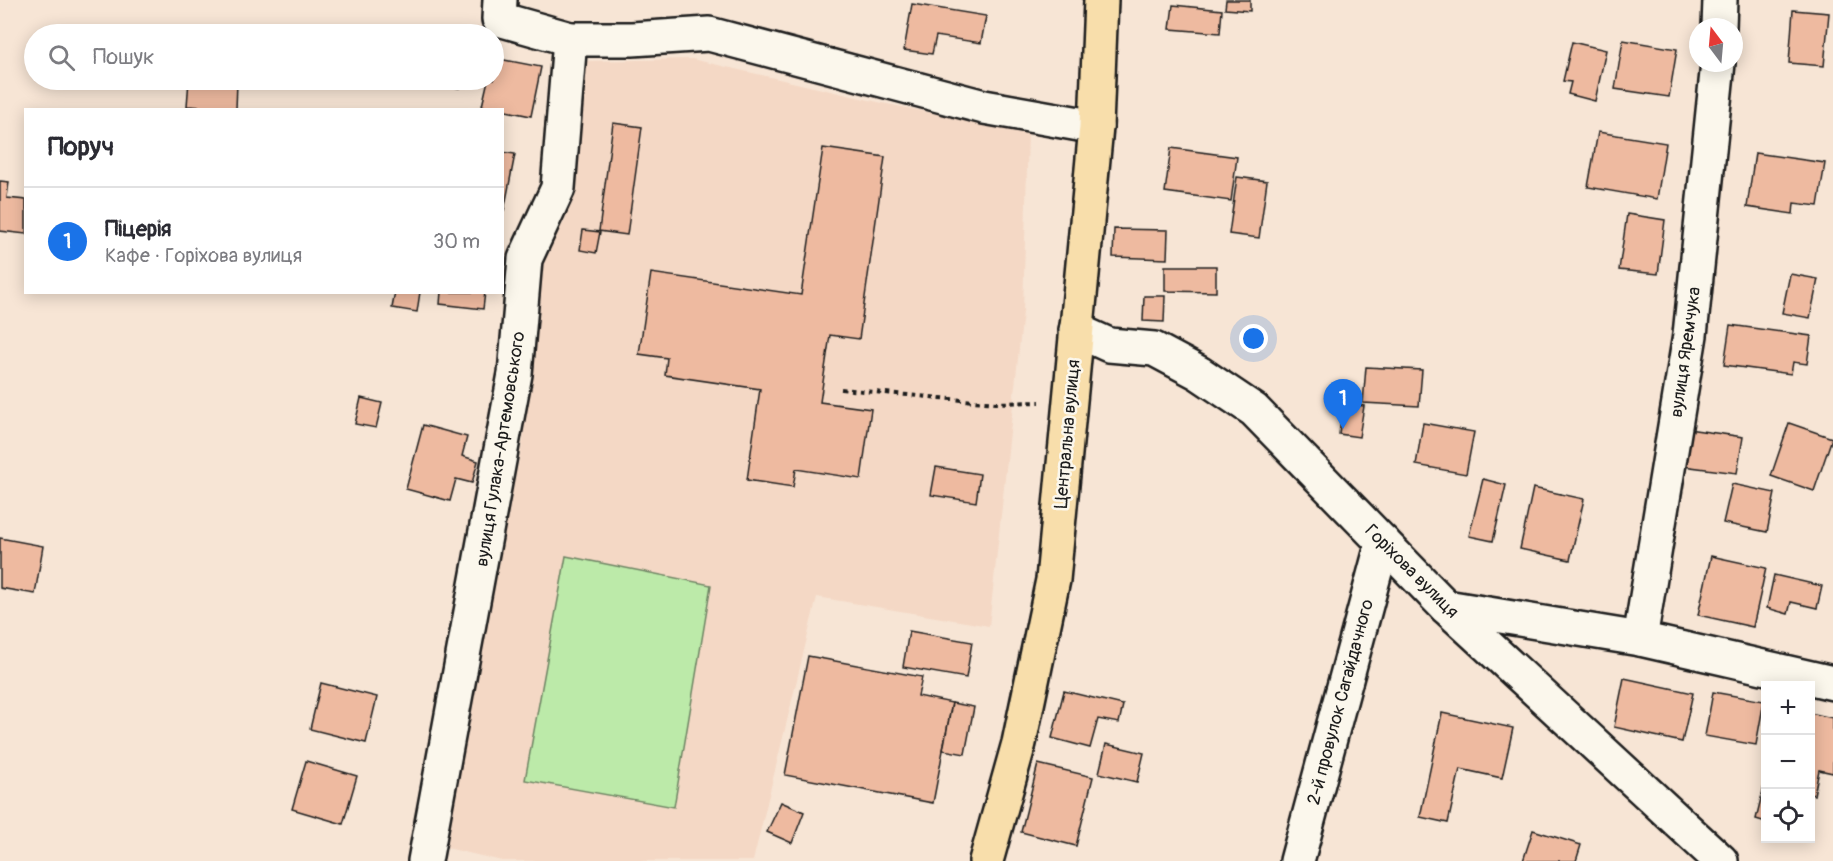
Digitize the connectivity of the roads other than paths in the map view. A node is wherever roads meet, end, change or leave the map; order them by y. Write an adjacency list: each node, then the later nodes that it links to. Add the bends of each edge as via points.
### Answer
1 (500, 0): 5 (street, via 499,18)
2 (1101, 0): 7 (main road, Центральна вулиця)
3 (1720, 0): 4 (street)
4 (1719, 18)
5 (570, 39): 7 (street, via 709,34 984,107); 13 (street, вулиця Гулака-Артемовського, via 558,188 525,259 515,374)
6 (1717, 72): 11 (street, вулиця Яремчука, via 1690,335)
7 (1096, 127): 8 (main road, Центральна вулиця)
8 (1076, 330): 9 (street, Горіхова вулиця, via 1109,345 1154,349 1254,410); 14 (main road, Центральна вулиця, via 1053,580 1019,742)
9 (1383, 542): 10 (street, Горіхова вулиця); 15 (street, 2-й провулок Сагайдачного)
10 (1446, 607): 11 (street); 16 (street, Горіхова вулиця)
11 (1640, 639): 12 (street)
12 (1833, 683)
13 (425, 861)
14 (986, 861)
15 (1297, 861)
16 (1721, 861)

